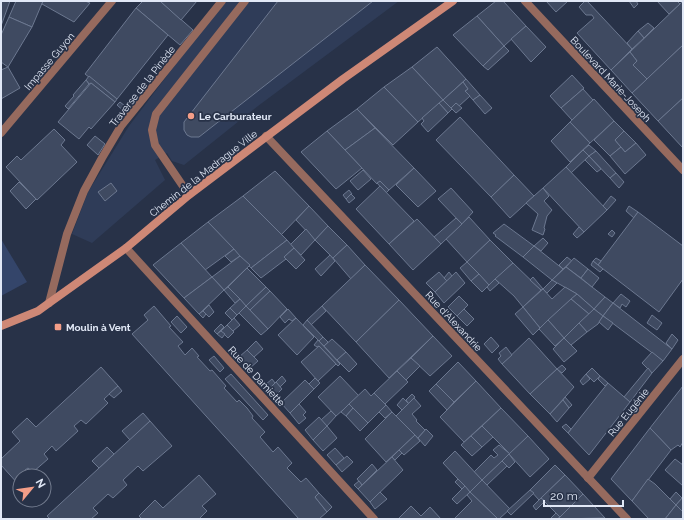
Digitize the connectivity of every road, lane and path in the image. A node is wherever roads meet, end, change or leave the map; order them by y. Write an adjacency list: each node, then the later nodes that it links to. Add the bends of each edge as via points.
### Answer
1 (112, 1): 6 (street, Impasse Guyon)
2 (222, 1): 11 (street, Traverse de la Pinède, via 122,126 102,158 84,191 67,234)
3 (245, 1): 9 (street, via 156,114 152,130 155,145)
4 (453, 1): 7 (street, Chemin de la Madrague Ville)
5 (525, 1): 8 (street, Boulevard Marie-Joseph)
6 (1, 133)
7 (266, 136): 9 (street, Chemin de la Madrague Ville); 14 (street, Rue d'Alexandrie)
8 (683, 170)
9 (189, 195): 10 (street, Chemin de la Madrague Ville)
10 (126, 248): 11 (street, Chemin de la Madrague Ville); 15 (street, Rue de Damiette)
11 (49, 303): 12 (street, Chemin de la Madrague Ville, via 38,311)
12 (1, 326)
13 (683, 359): 14 (street, Rue Eugénie)
14 (588, 478): 16 (street, Rue d'Alexandrie)
15 (374, 519)
16 (627, 519)

